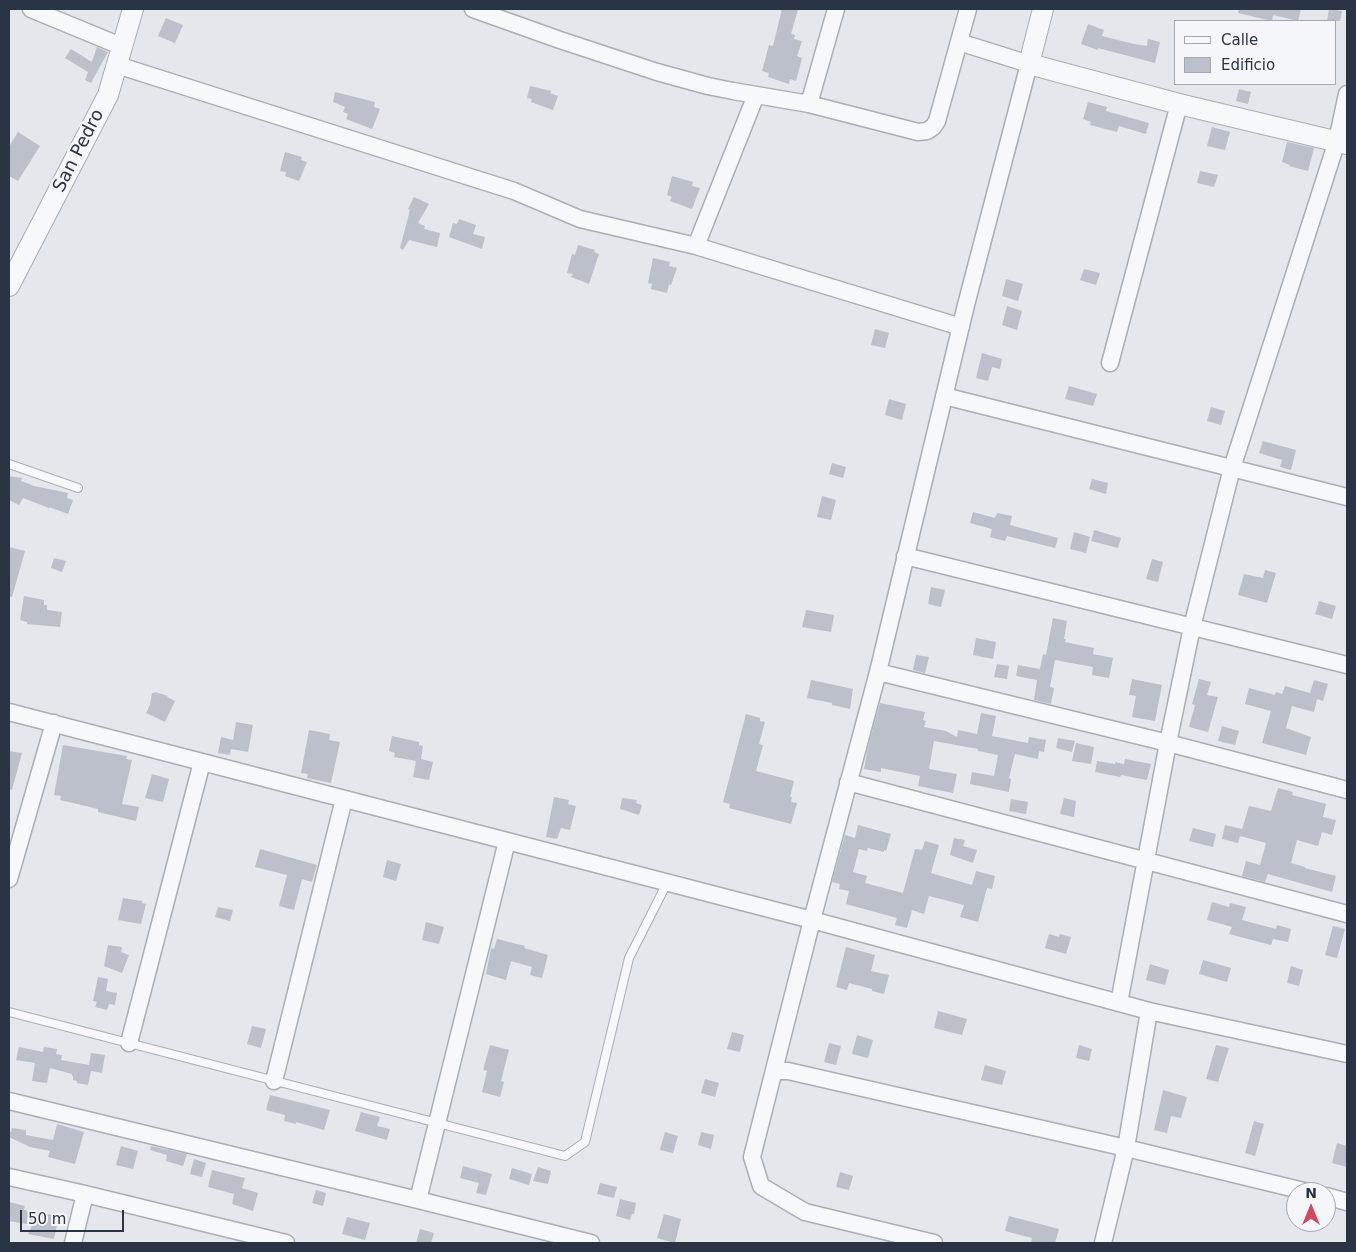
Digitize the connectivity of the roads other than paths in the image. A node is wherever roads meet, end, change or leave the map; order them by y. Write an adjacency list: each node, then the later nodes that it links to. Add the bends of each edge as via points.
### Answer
1 (31, 9): 8 (street)
2 (133, 9): 8 (street, San Pedro)
3 (473, 9): 11 (street, via 657,72)
4 (836, 9): 12 (street)
5 (968, 9): 7 (street)
6 (1042, 9): 9 (street)
7 (959, 42): 9 (street); 12 (street, via 938,121 927,131 908,130)
8 (120, 56): 15 (street, via 514,191 580,218); 16 (street, San Pedro, via 108,95)
9 (1029, 64): 13 (street); 17 (street)
10 (1347, 94): 14 (street)
11 (756, 95): 12 (street); 15 (street)
12 (809, 104)
13 (1179, 104): 14 (street); 18 (street)
14 (1342, 142): 21 (street)
15 (696, 246): 17 (street)
16 (9, 286)
17 (960, 326): 19 (street)
18 (1110, 363)
19 (944, 396): 21 (street); 24 (street)
20 (9, 464): 22 (lane)
21 (1232, 468): 23 (street); 25 (street)
22 (78, 488)
23 (1347, 497)
24 (905, 556): 25 (street); 27 (street)
25 (1192, 627): 26 (street); 30 (street)
26 (1347, 665)
27 (878, 672): 30 (street); 32 (street)
28 (9, 712): 29 (street)
29 (54, 723): 31 (street); 37 (street)
30 (1168, 743): 33 (street); 36 (street)
31 (202, 762): 34 (street); 44 (street)
32 (848, 782): 36 (street); 40 (street)
33 (1347, 790)
34 (344, 799): 35 (street); 47 (street)
35 (506, 841): 38 (street); 49 (street)
36 (1146, 861): 39 (street); 41 (street)
37 (9, 879)
38 (668, 883): 40 (street); 49 (lane, via 629,958 585,1142 565,1156)
39 (1347, 914)
40 (812, 920): 41 (street); 46 (street)
41 (1119, 1003): 42 (street)
42 (1149, 1011): 45 (street); 50 (street)
43 (9, 1012): 44 (lane)
44 (129, 1043): 47 (lane)
45 (1347, 1054)
46 (774, 1071): 50 (street, via 788,1071); 58 (street, via 752,1157 761,1186 805,1212)
47 (274, 1081): 49 (lane)
48 (9, 1101): 54 (street)
49 (437, 1123): 54 (street)
50 (1126, 1148): 52 (street); 59 (street)
51 (9, 1177): 53 (street)
52 (1286, 1187)
53 (85, 1194): 55 (street); 56 (street)
54 (418, 1200): 57 (street)
55 (73, 1243)
56 (286, 1243)
57 (591, 1243)
58 (934, 1243)
59 (1103, 1243)

